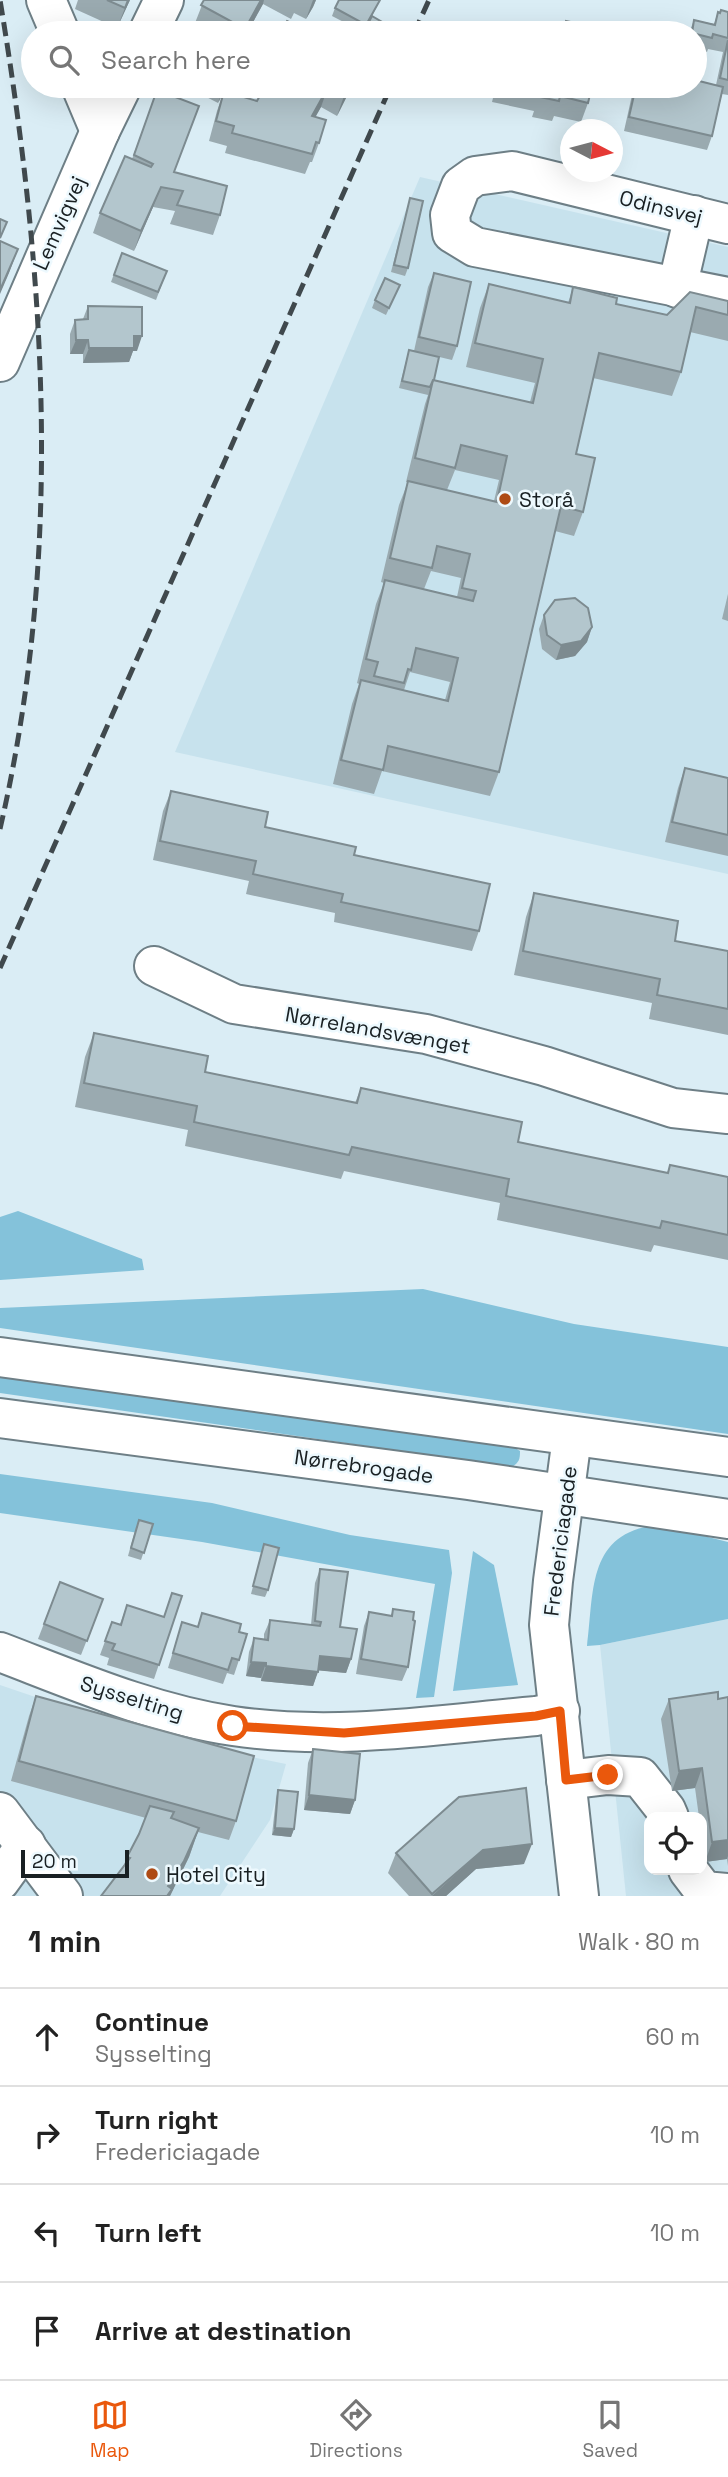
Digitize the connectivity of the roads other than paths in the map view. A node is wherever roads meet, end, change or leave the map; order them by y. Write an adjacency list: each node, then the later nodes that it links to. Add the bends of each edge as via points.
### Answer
1 (46, 0): 3 (street)
2 (164, 0): 4 (street)
3 (55, 21)
4 (154, 21)
5 (86, 98): 7 (street)
6 (116, 98): 7 (street, Lemvigvej)
7 (100, 131): 11 (street, Lemvigvej)
8 (711, 219): 9 (street); 9 (street, Odinsvej, via 512,171 475,176 461,186 450,215 452,233 475,247)
9 (677, 288): 10 (street)
10 (728, 297)
11 (0, 362)
12 (154, 966): 13 (street, Nørrelandsvænget, via 234,1004 426,1034 673,1108)
13 (728, 1114)
14 (0, 1357): 16 (street)
15 (0, 1418): 18 (street, Nørrebrogade)
16 (572, 1437): 17 (street); 18 (street, Fredericiagade)
17 (728, 1457)
18 (565, 1494): 19 (street, Nørrebrogade); 21 (street, Fredericiagade, via 550,1625)
19 (728, 1519)
20 (0, 1652): 21 (street, Sysselting, via 129,1701 233,1726 344,1733)
21 (560, 1711): 22 (street, Fredericiagade)
22 (566, 1780): 23 (street, via 640,1777); 31 (street, Fredericiagade)
23 (649, 1801): 25 (street)
24 (0, 1812): 26 (street)
25 (667, 1812)
26 (26, 1845): 28 (street); 30 (street)
27 (670, 1875): 29 (street, via 678,1889)
28 (0, 1881)
29 (707, 1884)
30 (64, 1896)
31 (579, 1896)

